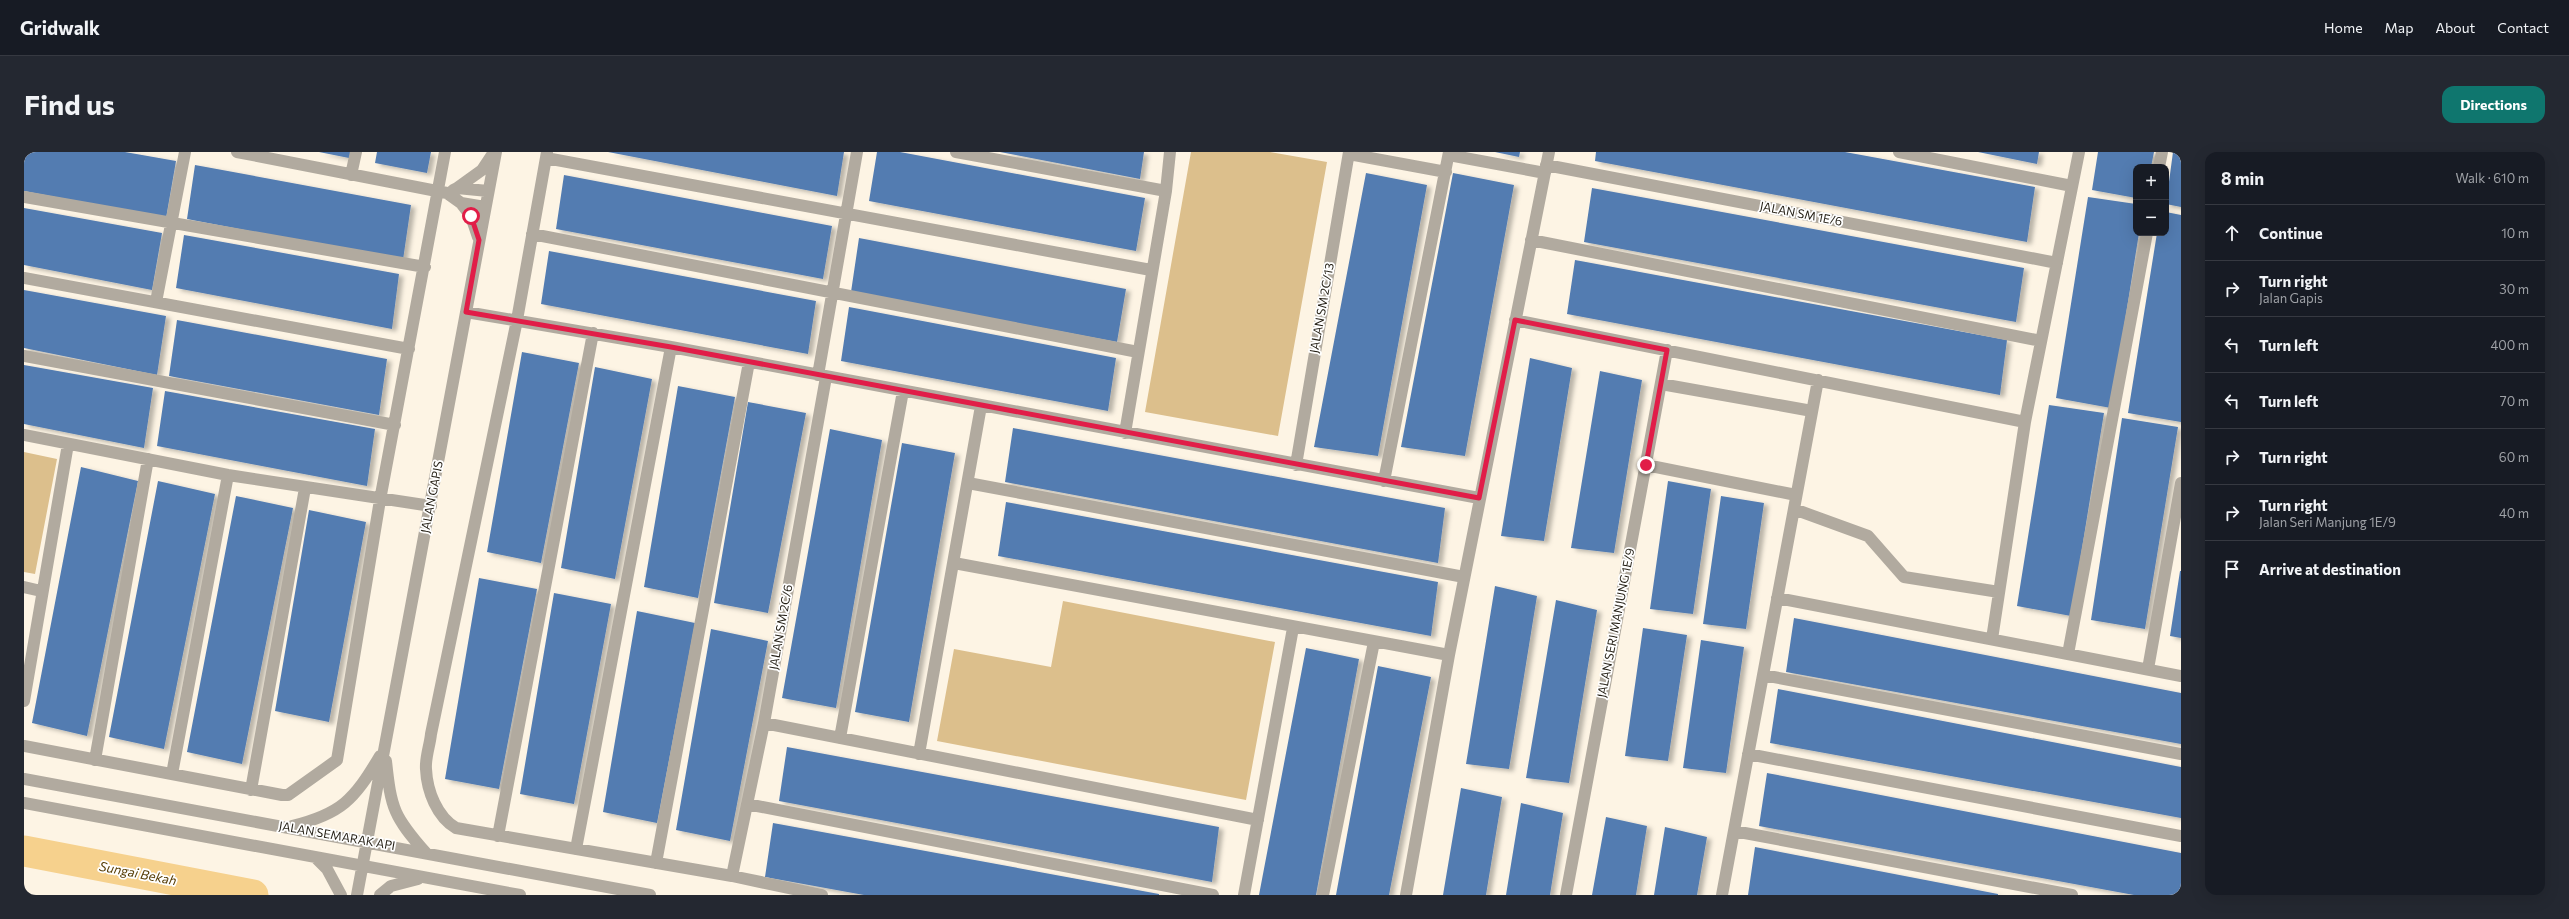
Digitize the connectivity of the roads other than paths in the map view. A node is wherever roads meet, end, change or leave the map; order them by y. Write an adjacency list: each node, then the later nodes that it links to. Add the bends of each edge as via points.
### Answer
1 (185, 152): 29 (street)
2 (237, 152): 15 (street)
3 (356, 152): 20 (street)
4 (445, 152): 22 (street)
5 (495, 152): 22 (street, via 482,170); 24 (street, JALAN GAPIS)
6 (857, 152): 28 (street, JALAN SM 2C/6)
7 (956, 152): 23 (street)
8 (1170, 152): 23 (street)
9 (1549, 152): 18 (street)
10 (1899, 152): 21 (street)
11 (2079, 152): 21 (street)
12 (2162, 152): 17 (street)
13 (1349, 153): 19 (street); 63 (street, JALAN SM 2C/13)
14 (1449, 153): 18 (street, JALAN SM 1E/6); 19 (street)
15 (269, 155): 20 (street)
16 (547, 155): 28 (street); 30 (street)
17 (2160, 164)
18 (1545, 168): 33 (street); 34 (street, JALAN SM 1E/6)
19 (1446, 172): 66 (street)
20 (352, 174): 22 (street)
21 (2072, 186): 34 (street)
22 (447, 191): 24 (street); 26 (street); 35 (street)
23 (1166, 191): 36 (street)
24 (488, 192): 27 (street, JALAN GAPIS)
25 (24, 197): 29 (street)
26 (461, 203): 27 (street); 32 (street, via 471,216)
27 (485, 207): 32 (street, JALAN GAPIS)
28 (846, 213): 36 (street); 38 (street, JALAN SM 2C/6)
29 (171, 225): 35 (street); 39 (street)
30 (532, 234): 38 (street); 41 (street)
31 (2146, 236): 84 (street)
32 (479, 240): 40 (street, JALAN GAPIS)
33 (1531, 240): 42 (street); 44 (street)
34 (2057, 263): 44 (street)
35 (425, 267): 46 (street)
36 (1151, 270): 48 (street)
37 (24, 278): 39 (street)
38 (832, 294): 48 (street); 51 (street, JALAN SM 2C/6)
39 (156, 302): 46 (street)
40 (466, 312): 41 (street); 73 (street, JALAN GAPIS)
41 (517, 320): 43 (street); 107 (street, via 426,768 430,793 444,821 456,828)
42 (1515, 320): 47 (street); 71 (street)
43 (593, 333): 45 (street); 107 (street)
44 (2041, 341): 57 (street)
45 (671, 347): 50 (street); 110 (street)
46 (409, 349): 58 (street)
47 (1667, 350): 52 (street); 53 (street, JALAN SERI MANJUNG 1E/9)
48 (1138, 352): 59 (street)
49 (24, 356): 58 (street)
50 (749, 362): 51 (street); 113 (street)
51 (822, 376): 54 (street); 91 (street, JALAN SM 2C/6)
52 (1818, 380): 56 (street); 57 (street)
53 (1660, 384): 56 (street); 64 (street, JALAN SERI MANJUNG 1E/9)
54 (903, 391): 55 (street); 92 (street)
55 (981, 406): 59 (street); 67 (street)
56 (1812, 411): 70 (street)
57 (2025, 422): 79 (street)
58 (395, 425): 72 (street)
59 (1125, 433): 63 (street)
60 (24, 435): 61 (street)
61 (68, 444): 62 (street); 78 (street)
62 (148, 460): 65 (street); 98 (street)
63 (1296, 465): 66 (street)
64 (1646, 465): 70 (street); 127 (street, JALAN SERI MANJUNG 1E/9)
65 (228, 475): 69 (street); 99 (street)
66 (1384, 481): 71 (street)
67 (968, 483): 75 (street); 76 (street)
68 (2181, 483): 87 (street)
69 (305, 488): 72 (street); 101 (street)
70 (1796, 495): 74 (street)
71 (1479, 498): 76 (street)
72 (380, 500): 73 (street); 101 (street, via 337,760 288,795)
73 (431, 506): 94 (street, JALAN GAPIS)
74 (1794, 509): 79 (street, via 1868,536 1896,571 1904,577); 80 (street)
75 (954, 563): 81 (street); 95 (street)
76 (1464, 577): 85 (street)
77 (24, 587): 78 (street)
78 (41, 591): 86 (street)
79 (1999, 592): 82 (street)
80 (1777, 598): 82 (street); 88 (street)
81 (1293, 628): 83 (street); 104 (street)
82 (1992, 639): 84 (street)
83 (1374, 642): 85 (street); 125 (street)
84 (2068, 654): 87 (street)
85 (1449, 655): 126 (street)
86 (26, 669): 90 (street)
87 (2148, 670): 89 (street)
88 (1763, 675): 96 (street); 97 (street)
89 (2181, 676)
90 (24, 701)
91 (764, 723): 92 (street); 103 (street, JALAN SM 2C/6)
92 (840, 738): 95 (street)
93 (24, 746): 98 (street)
94 (384, 748): 105 (street, via 365,781 350,799 321,819); 109 (street, JALAN GAPIS); 111 (street, via 390,798 396,814 404,828)
95 (919, 754): 104 (street)
96 (1748, 754): 106 (street); 108 (street)
97 (2181, 754)
98 (95, 760): 99 (street)
99 (172, 774): 101 (street)
100 (24, 779): 105 (street, JALAN SEMARAK API)
101 (251, 790)
102 (24, 803): 112 (street, JALAN SEMARAK API)
103 (747, 804): 115 (street, JALAN SM 2C/6); 123 (street)
104 (1258, 820): 124 (street)
105 (287, 827): 109 (street, JALAN SEMARAK API)
106 (1734, 831): 128 (street); 129 (street)
107 (498, 836): 110 (street)
108 (2181, 836)
109 (366, 841): 111 (street, JALAN SEMARAK API); 114 (street, JALAN GAPIS)
110 (576, 849): 113 (street)
111 (426, 852): 121 (street, JALAN SEMARAK API)
112 (315, 857): 114 (street, JALAN SEMARAK API); 117 (street, via 327,869)
113 (656, 863): 115 (street)
114 (362, 866): 116 (street, JALAN SEMARAK API); 118 (street, JALAN GAPIS)
115 (732, 876): 122 (street)
116 (427, 878): 119 (street, via 404,881 391,886); 120 (street, JALAN SEMARAK API)
117 (341, 895)
118 (357, 895)
119 (380, 895)
120 (520, 895)
121 (650, 895)
122 (822, 895)
123 (1213, 895)
124 (1244, 895)
125 (1323, 895)
126 (1406, 895)
127 (1566, 895)
128 (1722, 895)
129 (2072, 895)

